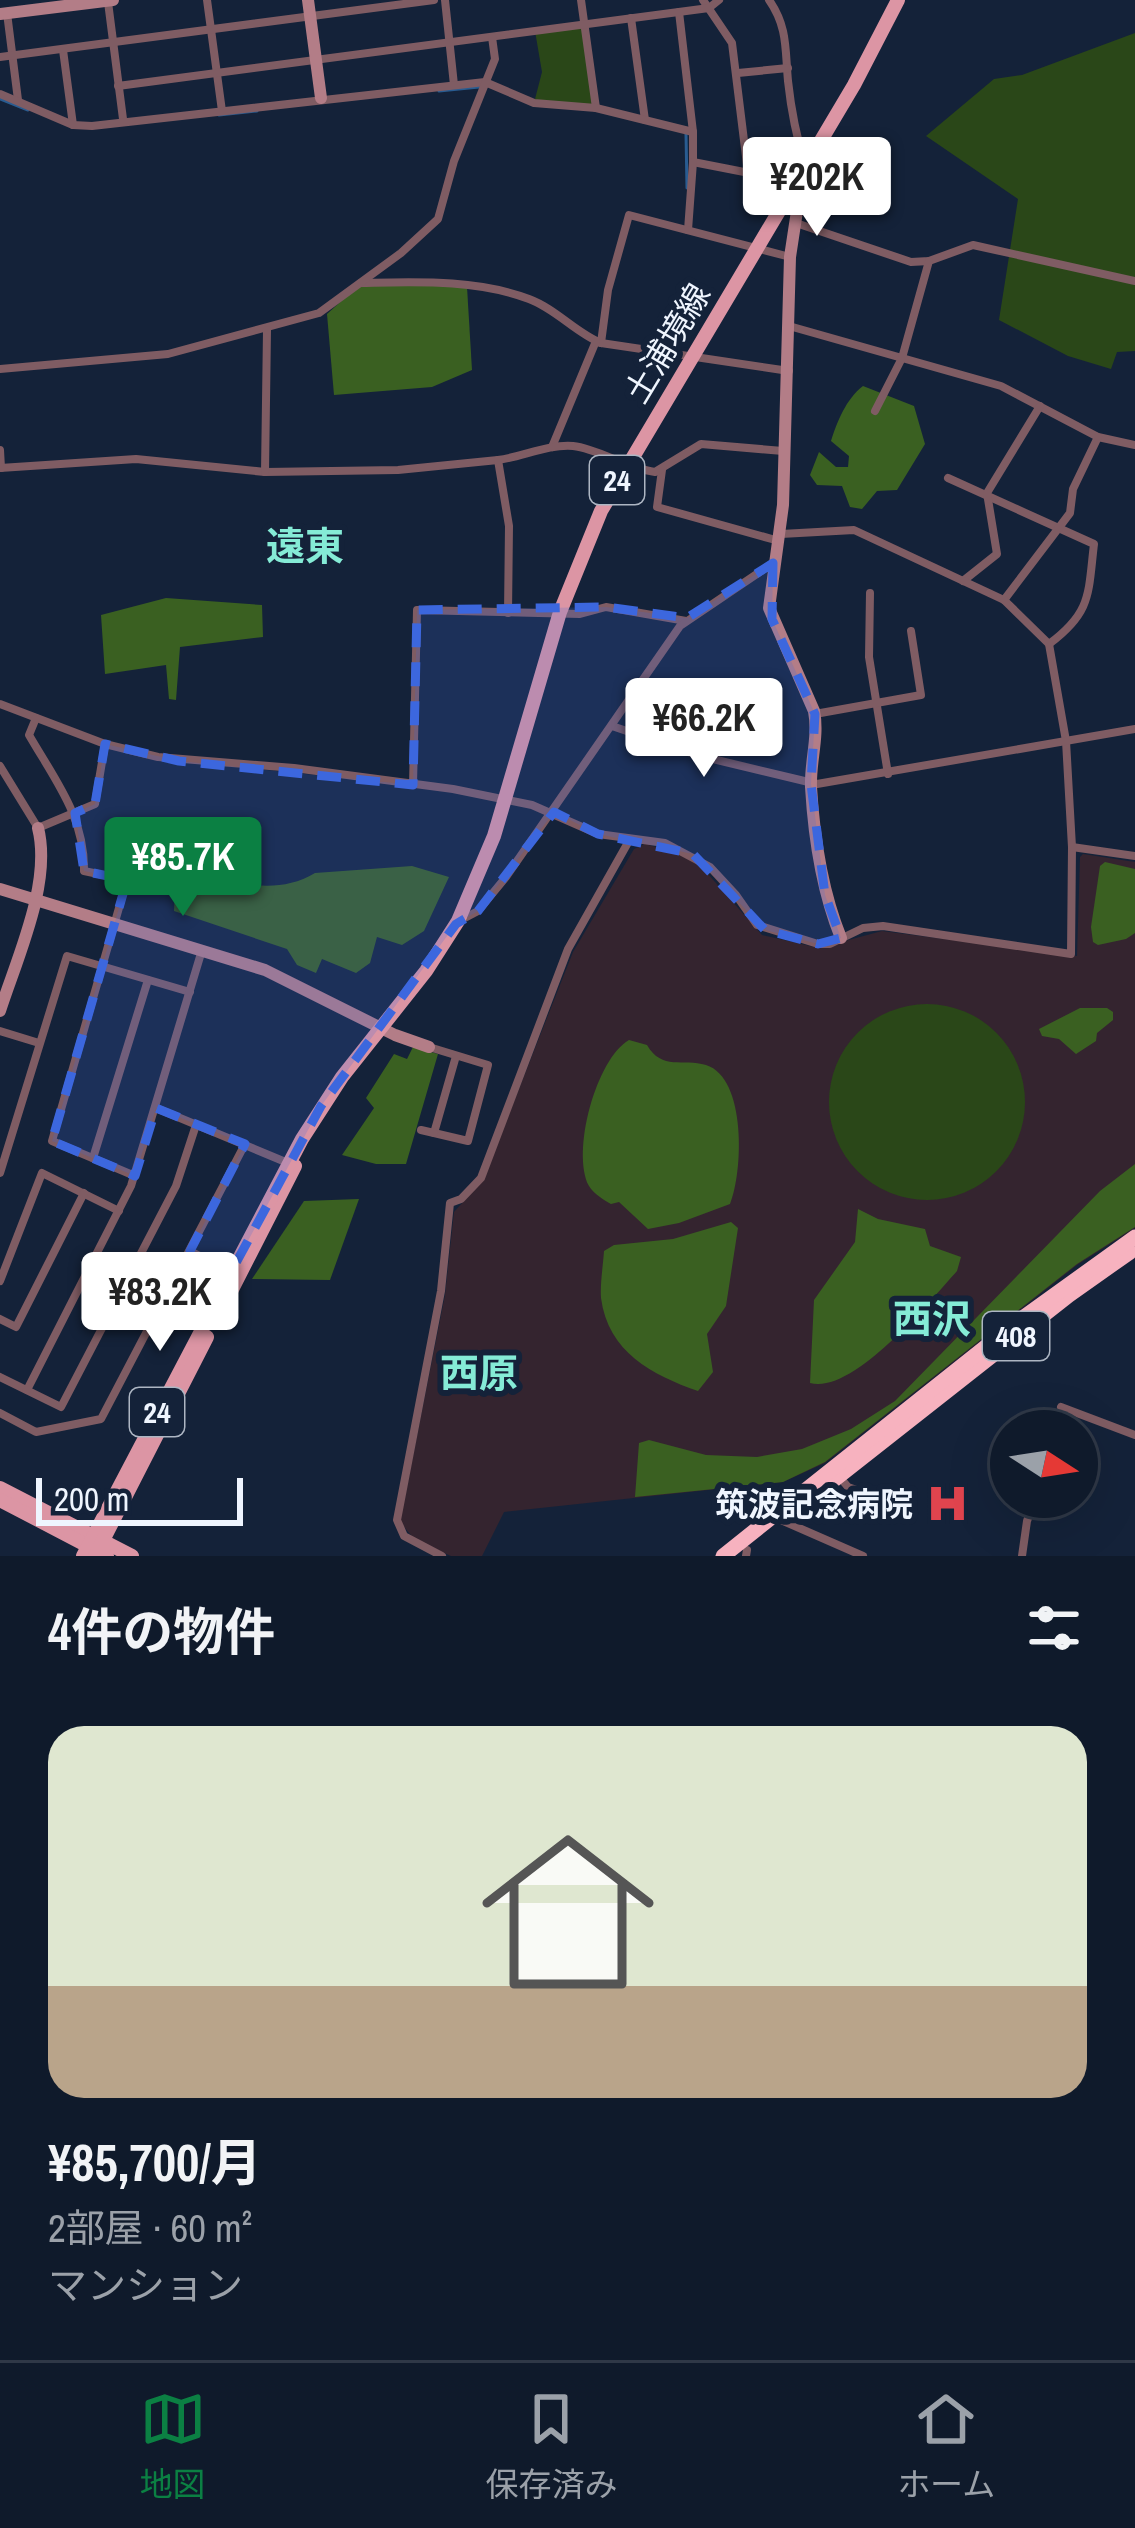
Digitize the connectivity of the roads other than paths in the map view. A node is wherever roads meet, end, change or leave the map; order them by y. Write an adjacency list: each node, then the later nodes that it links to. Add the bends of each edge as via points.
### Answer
1 (110, 0): 12 (street); 19 (street)
2 (207, 0): 16 (street)
3 (308, 0): 13 (street)
4 (434, 0): 13 (street)
5 (445, 0): 18 (street)
6 (581, 0): 15 (street)
7 (719, 0): 10 (street)
8 (770, 0): 24 (street, via 785,29)
9 (898, 0): 40 (main road, 土浦境線 / 24)
10 (706, 4): 11 (street); 26 (street, via 732,43)
11 (680, 12): 14 (street); 38 (street)
12 (3, 14): 21 (street)
13 (310, 17): 16 (street); 23 (street)
14 (631, 18): 15 (street); 36 (street)
15 (584, 24): 17 (street); 33 (street)
16 (211, 30): 19 (street); 25 (street)
17 (492, 37): 18 (street); 27 (street, via 495,59)
18 (450, 42): 23 (street); 28 (street)
19 (114, 43): 20 (street); 29 (street)
20 (63, 50): 21 (street); 37 (street)
21 (12, 55): 22 (street); 32 (street)
22 (0, 57)
23 (316, 60): 25 (street); 31 (street)
24 (788, 68): 26 (street); 40 (street)
25 (218, 73): 29 (street); 34 (street)
26 (738, 73): 41 (street)
27 (485, 82): 28 (street); 33 (street, via 534,103); 49 (street, via 438,219)
28 (454, 85): 31 (street)
29 (118, 86): 35 (street)
30 (0, 94): 32 (street)
31 (321, 98): 34 (street)
32 (18, 101): 37 (street)
33 (596, 108): 36 (street)
34 (222, 111): 35 (street)
35 (123, 119): 37 (street)
36 (645, 120): 38 (street)
37 (73, 124)
38 (693, 131): 39 (street)
39 (693, 162): 41 (street); 44 (street)
40 (806, 167): 42 (main road, 土浦境線 / 24)
41 (748, 172): 42 (street)
42 (792, 188): 43 (street); 45 (main road, 土浦境線 / 24)
43 (795, 222): 46 (street); 47 (street)
44 (688, 227): 45 (street); 52 (street, via 629,215)
45 (756, 248): 46 (street); 53 (main road, 土浦境線 / 24)
46 (790, 257): 50 (street)
47 (929, 261): 48 (street, via 973,245); 54 (street)
48 (1135, 281)
49 (359, 283): 51 (street, via 320,313); 52 (street, via 510,293)
50 (788, 326): 54 (street); 56 (street)
51 (266, 329): 55 (street, via 146,358); 68 (street)
52 (599, 342): 53 (street); 61 (street)
53 (690, 357): 56 (street); 65 (main road, 土浦境線 / 24)
54 (902, 358): 57 (street, via 1001,386); 58 (street)
55 (0, 369)
56 (789, 371): 63 (street)
57 (1040, 406): 59 (street); 70 (street)
58 (875, 411)
59 (1098, 437): 60 (street); 71 (street)
60 (1135, 445)
61 (552, 447): 64 (street); 65 (street, via 581,447)
62 (0, 450): 66 (street)
63 (786, 452): 67 (street, via 701,444); 72 (street)
64 (498, 460): 68 (street); 78 (street, via 509,526)
65 (624, 467): 67 (street); 77 (main road, 土浦境線 / 24)
66 (0, 468): 68 (street, via 136,459)
67 (662, 470): 72 (street, via 657,507)
68 (265, 472)
69 (948, 478): 70 (street)
70 (987, 493): 71 (street); 74 (street, via 997,554)
71 (1061, 527): 76 (street); 81 (street, via 1094,544 1088,598 1075,625)
72 (780, 537): 73 (street); 74 (street, via 854,530)
73 (773, 563): 79 (street); 84 (street, via 772,619)
74 (963, 581): 76 (street)
75 (870, 592): 82 (street)
76 (1004, 600): 81 (street)
77 (560, 612): 78 (street); 79 (street, via 606,607); 95 (main road, 土浦境線 / 24)
78 (508, 613): 94 (street, via 417,610)
79 (686, 620): 86 (street)
80 (911, 631): 82 (street, via 921,695)
81 (1049, 644): 88 (street)
82 (877, 703): 84 (street); 91 (street)
83 (0, 704): 85 (street)
84 (815, 714): 93 (street)
85 (36, 718): 89 (street); 97 (street, via 29,735)
86 (612, 726): 93 (street); 96 (street)
87 (1135, 729): 88 (street)
88 (1066, 741): 91 (street); 100 (street)
89 (105, 744): 94 (street, via 179,761); 97 (street, via 95,804)
90 (0, 766): 92 (street)
91 (888, 774): 93 (street)
92 (5, 784): 98 (street)
93 (811, 784): 106 (street, via 825,896)
94 (413, 785): 95 (street)
95 (505, 799): 96 (street); 104 (main road, 土浦境線 / 24)
96 (554, 812): 99 (street, via 598,834); 104 (street, via 478,911)
97 (75, 813): 98 (street); 105 (street, via 84,871 128,880)
98 (38, 828): 103 (street, via 42,868)
99 (630, 839): 106 (street, via 692,854 765,930 818,944); 151 (street, via 568,949 481,1178 451,1203 397,1520 404,1536)
100 (1072, 847): 101 (street); 106 (street, via 1071,953 883,926)
101 (1135, 856)
102 (0, 889): 103 (street)
103 (34, 899): 105 (street); 111 (street)
104 (458, 921): 112 (main road, 土浦境線 / 24)
105 (116, 924): 107 (street); 108 (street)
106 (841, 938)
107 (202, 950): 110 (street); 112 (street, via 293,981)
108 (104, 967): 109 (street); 114 (street, via 67,956); 123 (street, via 52,1141)
109 (148, 980): 110 (street); 123 (street)
110 (190, 992): 118 (street)
111 (0, 1011)
112 (380, 1027): 115 (street); 117 (main road, 24)
113 (0, 1031): 114 (street)
114 (39, 1043): 125 (street)
115 (429, 1047): 116 (street)
116 (456, 1056): 121 (street); 121 (street, via 488,1065 468,1142)
117 (342, 1077): 124 (main road, 24); 148 (main road, 24)
118 (156, 1108): 119 (street); 126 (street)
119 (196, 1125): 122 (street); 137 (street, via 176,1186)
120 (421, 1130): 121 (street)
121 (434, 1133)
122 (245, 1144): 124 (street); 131 (street)
123 (93, 1158): 126 (street)
124 (288, 1162): 132 (main road, 24)
125 (0, 1173)
126 (135, 1176): 128 (street)
127 (84, 1193): 128 (street); 133 (street, via 41,1173); 134 (street, via 16,1327)
128 (119, 1211): 136 (street)
129 (1135, 1237): 142 (highway, 408)
130 (1135, 1249): 142 (highway, 408)
131 (190, 1251): 132 (street); 140 (street, via 101,1419)
132 (230, 1272): 148 (main road, 24)
133 (0, 1281)
134 (0, 1319)
135 (0, 1377): 136 (street)
136 (27, 1390): 137 (street)
137 (61, 1407): 140 (street)
138 (1061, 1407): 141 (street)
139 (0, 1413): 140 (street, via 36,1432)
140 (66, 1426)
141 (1135, 1436)
142 (835, 1472): 145 (street, via 848,1487); 147 (highway, 408)
143 (0, 1488): 148 (main road)
144 (0, 1501): 148 (main road)
145 (904, 1508)
146 (1028, 1518): 154 (street)
147 (778, 1519): 149 (highway, 408); 152 (highway, 408); 153 (street)
148 (95, 1549): 150 (main road)
149 (744, 1554)
150 (132, 1556)
151 (442, 1556)
152 (723, 1556)
153 (862, 1556)
154 (1024, 1556)

